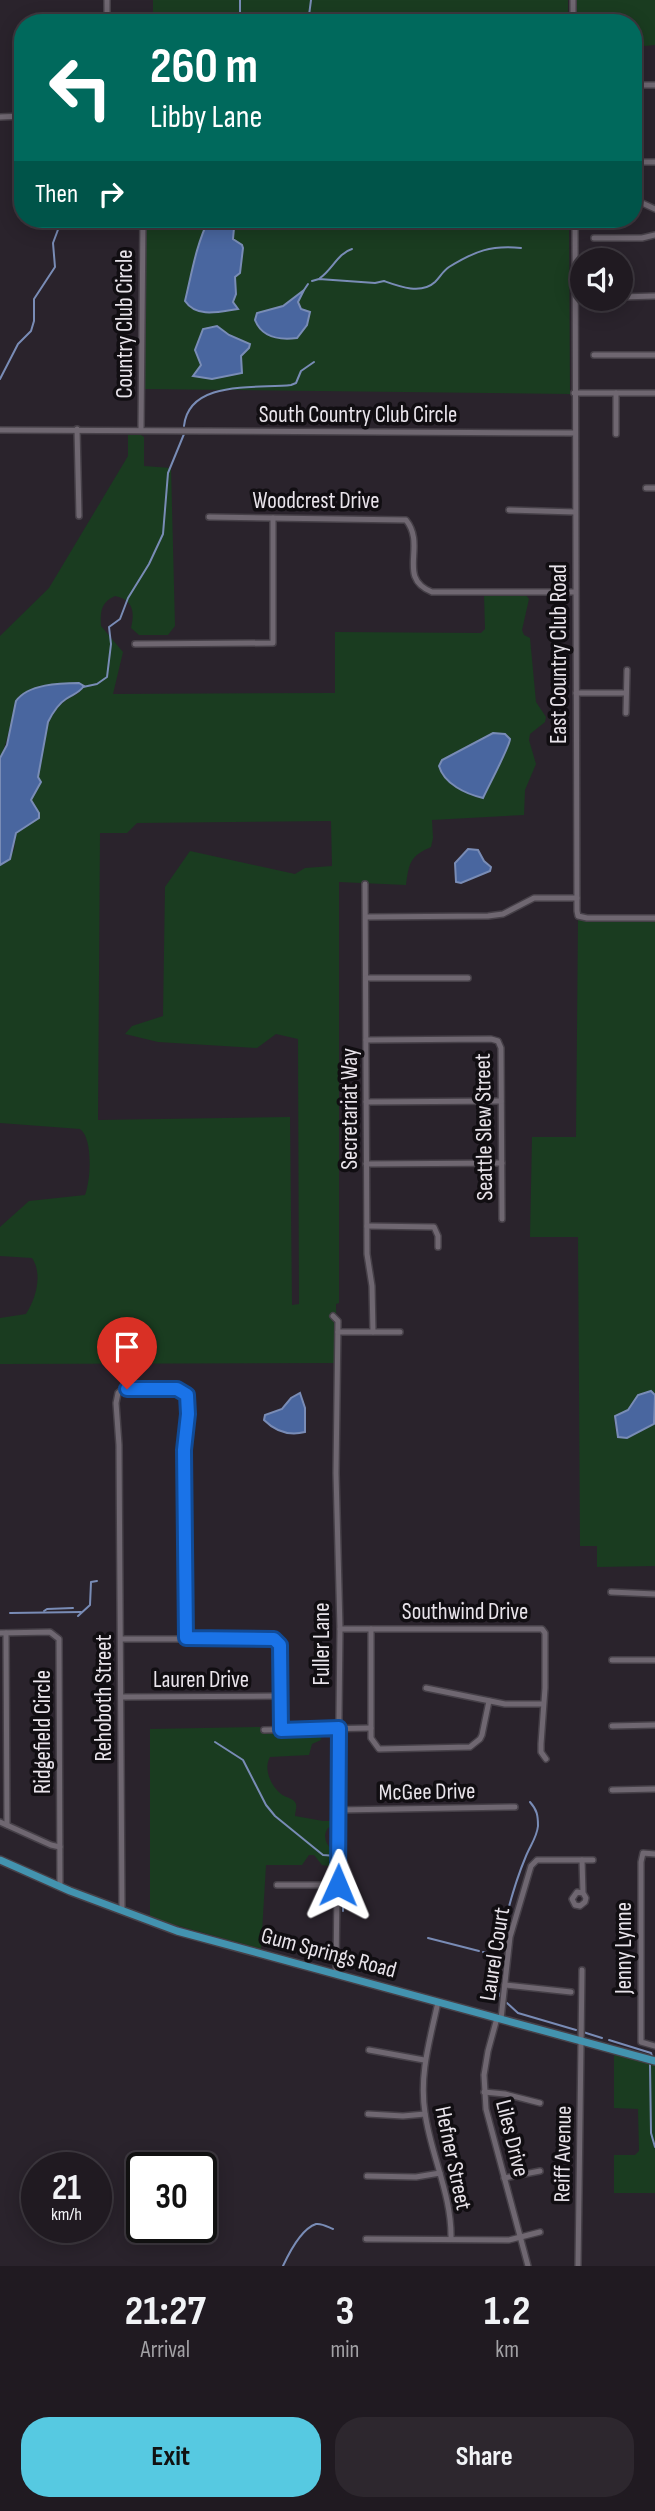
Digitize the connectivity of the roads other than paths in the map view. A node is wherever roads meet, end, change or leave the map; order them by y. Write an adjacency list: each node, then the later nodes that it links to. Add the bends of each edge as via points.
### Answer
1 (143, 228): 14 (street, Country Club Circle)
2 (575, 228): 9 (street, East Country Club Road)
3 (655, 235): 4 (street)
4 (594, 238)
5 (655, 296): 6 (street)
6 (633, 297)
7 (594, 355): 8 (street)
8 (655, 355)
9 (574, 393): 10 (street); 15 (street, East Country Club Road)
10 (616, 393): 11 (street); 16 (street)
11 (655, 393)
12 (0, 429): 13 (street, South Country Club Circle)
13 (77, 429): 14 (street, South Country Club Circle); 21 (street)
14 (141, 429): 15 (street, South Country Club Circle)
15 (574, 433): 20 (street, East Country Club Road)
16 (616, 434)
17 (646, 488): 18 (street)
18 (655, 488)
19 (509, 510): 20 (street)
20 (575, 512): 24 (street, East Country Club Road)
21 (79, 516)
22 (209, 517): 23 (street, Woodcrest Drive)
23 (273, 518): 24 (street, Woodcrest Drive, via 405,520 413,530 414,579 432,592); 25 (street, via 273,643)
24 (575, 592): 27 (street, East Country Club Road)
25 (135, 644)
26 (626, 670): 28 (street)
27 (576, 693): 28 (street); 31 (street, East Country Club Road)
28 (626, 694): 29 (street)
29 (626, 713)
30 (365, 884): 32 (street, Secretariat Way)
31 (577, 898): 32 (street, via 534,898 503,914 488,916); 33 (street, East Country Club Road, via 578,916)
32 (366, 917): 34 (street, Secretariat Way)
33 (655, 918)
34 (366, 978): 35 (street); 36 (street, Secretariat Way)
35 (468, 978)
36 (366, 1040): 37 (street, Seattle Slew Street, via 498,1041); 38 (street, Secretariat Way)
37 (502, 1101): 38 (street); 39 (street, Seattle Slew Street)
38 (366, 1102): 40 (street, Secretariat Way)
39 (502, 1163): 40 (street); 41 (street, Seattle Slew Street)
40 (366, 1164): 42 (street, Secretariat Way)
41 (502, 1219)
42 (367, 1226): 43 (street, via 434,1227); 46 (street, Secretariat Way)
43 (438, 1247)
44 (333, 1316): 45 (street, Fuller Lane)
45 (338, 1332): 46 (street); 50 (street, Fuller Lane)
46 (373, 1332): 47 (street)
47 (400, 1332)
48 (611, 1592): 49 (street)
49 (655, 1594)
50 (340, 1629): 51 (street, Southwind Drive); 64 (street, Fuller Lane)
51 (371, 1629): 61 (street, Southwind Drive, via 542,1629); 65 (street)
52 (3, 1633): 74 (street); 75 (street, Ridgefield Circle, via 50,1632 59,1639)
53 (186, 1638): 54 (street); 54 (street, Rehoboth Street, via 187,1399 177,1389 139,1389 122,1390 116,1403); 58 (street, via 274,1639 280,1645)
54 (121, 1639): 59 (street, Rehoboth Street)
55 (612, 1660): 56 (street)
56 (655, 1660)
57 (426, 1688): 60 (street)
58 (281, 1696): 59 (street, Lauren Drive); 67 (street)
59 (121, 1698): 84 (street, Rehoboth Street)
60 (489, 1701): 61 (street); 65 (street, via 480,1740 470,1747 379,1749)
61 (542, 1704): 68 (street, Southwind Drive, via 541,1752)
62 (655, 1725): 63 (street)
63 (611, 1726)
64 (339, 1728): 65 (street); 67 (street); 72 (street, Fuller Lane)
65 (371, 1728)
66 (264, 1730): 67 (street)
67 (281, 1730)
68 (546, 1759)
69 (612, 1790): 70 (street)
70 (655, 1790)
71 (515, 1807): 72 (street, McGee Drive)
72 (339, 1810): 81 (street, Fuller Lane)
73 (0, 1822): 74 (street)
74 (7, 1825): 75 (street)
75 (60, 1847): 82 (street, Ridgefield Circle)
76 (655, 1854): 92 (street, Jenny Lynne, via 643,1853 641,1861 641,2042)
77 (0, 1860): 82 (main road, Gum Springs Road)
78 (582, 1860): 79 (street, Laurel Court); 83 (street); 87 (street, Laurel Court, via 537,1860 531,1866 513,1920)
79 (593, 1860)
80 (277, 1885): 81 (street)
81 (338, 1885): 86 (street, Fuller Lane)
82 (60, 1887): 84 (main road, Gum Springs Road)
83 (583, 1893)
84 (122, 1911): 86 (main road, Gum Springs Road, via 177,1931)
85 (582, 1970): 91 (street, Reiff Avenue)
86 (336, 1973): 89 (main road, Gum Springs Road)
87 (505, 1985): 88 (street); 90 (street, Laurel Court)
88 (571, 1992)
89 (438, 2002): 90 (main road, Gum Springs Road); 94 (street, Hefner Street)
90 (499, 2018): 91 (main road, Gum Springs Road); 96 (street, Liles Drive, via 488,2051)
91 (581, 2042): 95 (main road, Gum Springs Road); 109 (street, Reiff Avenue)
92 (655, 2046)
93 (369, 2050): 94 (street)
94 (424, 2060): 99 (street, Hefner Street)
95 (655, 2061)
96 (484, 2092): 97 (street); 103 (street, Liles Drive)
97 (540, 2103)
98 (368, 2114): 99 (street)
99 (425, 2114): 101 (street, Hefner Street)
100 (540, 2171): 103 (street)
101 (440, 2174): 102 (street); 107 (street, Hefner Street, via 451,2216)
102 (367, 2176)
103 (504, 2178): 105 (street, Liles Drive)
104 (540, 2232): 105 (street)
105 (521, 2238): 107 (street); 108 (street, Liles Drive)
106 (366, 2239): 107 (street)
107 (451, 2239)
108 (528, 2266)
109 (578, 2266)

